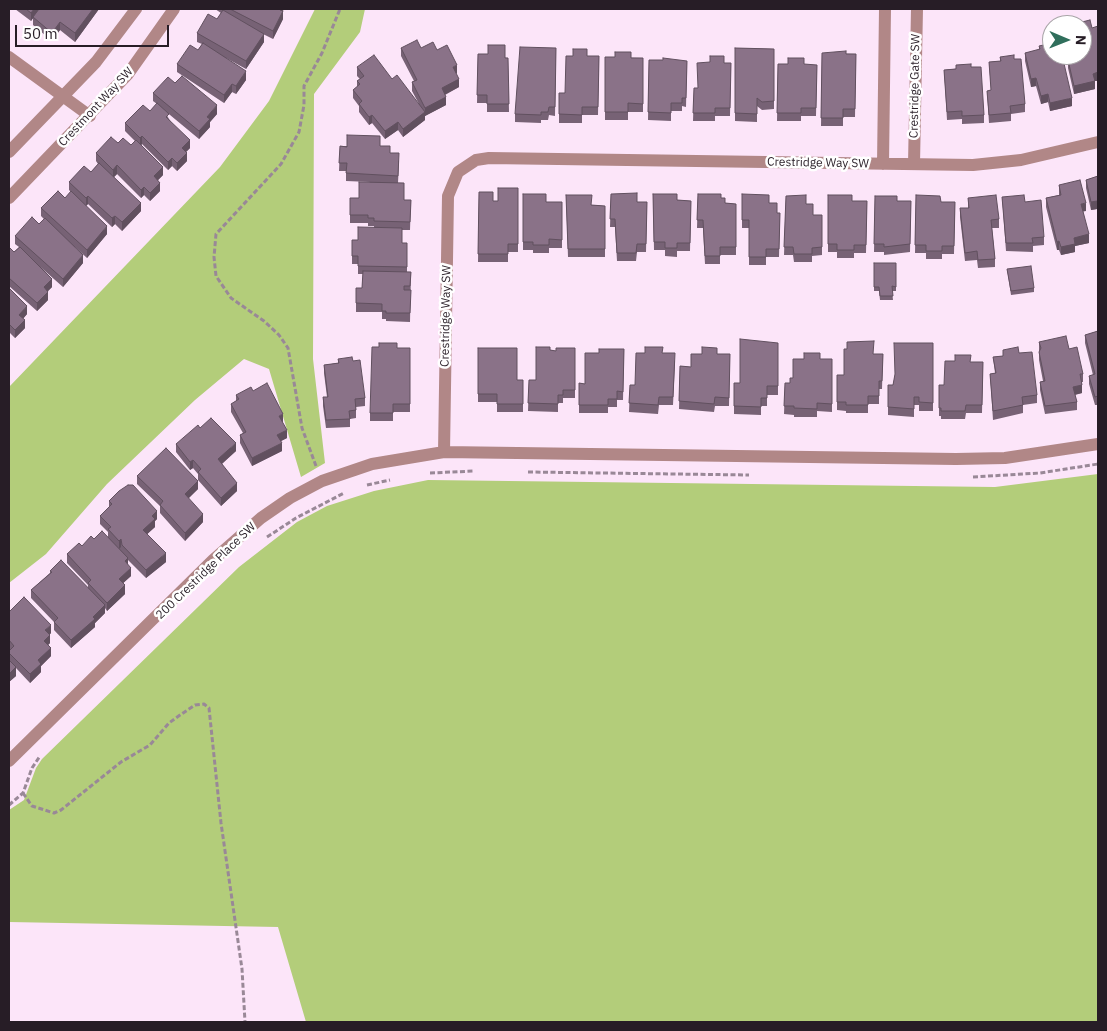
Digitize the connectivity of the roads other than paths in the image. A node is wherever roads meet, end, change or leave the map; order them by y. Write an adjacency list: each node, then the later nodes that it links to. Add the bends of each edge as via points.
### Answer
1 (136, 9): 6 (street, via 96,62)
2 (174, 9): 7 (street, Crestmont Way SW, via 128,74)
3 (885, 9): 10 (street)
4 (917, 9): 11 (street, Crestridge Gate SW)
5 (9, 57): 6 (street)
6 (63, 96): 7 (street); 9 (street)
7 (90, 116): 12 (street, Crestmont Way SW)
8 (1098, 142): 11 (street, Crestridge Way SW, via 1021,160 973,165)
9 (9, 152)
10 (883, 164): 11 (street, Crestridge Way SW); 14 (street, Crestridge Way SW, via 489,158 468,165 458,172 448,196)
11 (914, 164)
12 (9, 198)
13 (1098, 444): 14 (street, via 1005,458 956,459)
14 (444, 452): 15 (street, 200 Crestridge Place SW, via 397,458 347,472 322,481 260,518)
15 (9, 760)

